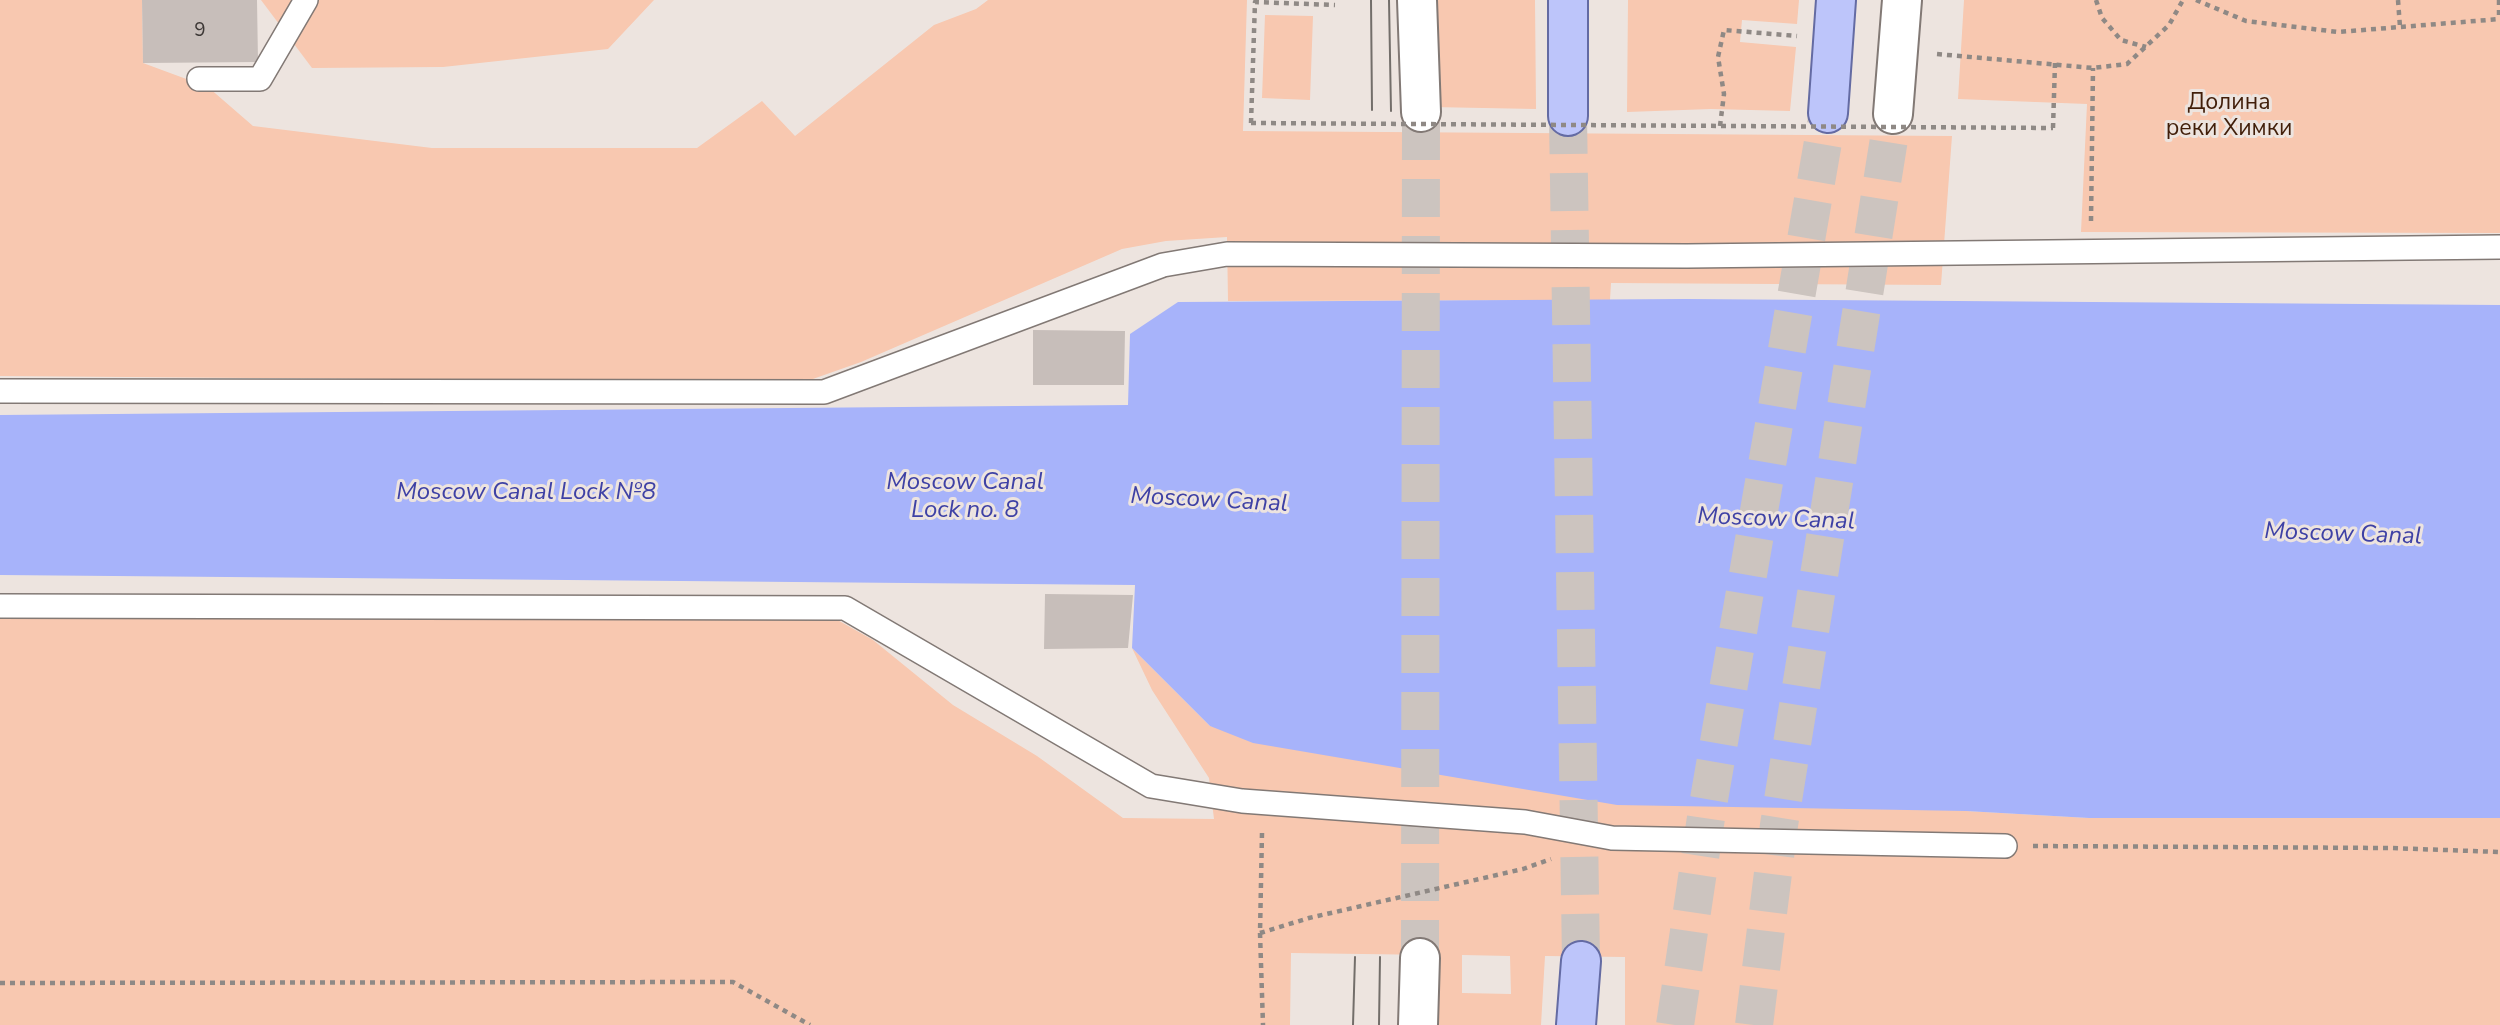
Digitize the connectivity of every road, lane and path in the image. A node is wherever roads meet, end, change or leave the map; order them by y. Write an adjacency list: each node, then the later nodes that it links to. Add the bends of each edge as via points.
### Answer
1 (306, 0): 19 (lane, via 260,79)
2 (1417, 0): 20 (main road)
3 (1568, 0): 23 (main road)
4 (1836, 0): 21 (main road)
5 (1902, 0): 22 (main road)
6 (2095, 0): 15 (path, via 2102,18 2121,40)
7 (2183, 0): 15 (path, via 2169,25)
8 (2196, 0): 13 (path, via 2246,21 2338,32)
9 (2398, 0): 13 (path)
10 (2499, 0): 12 (path)
11 (1335, 5): 24 (path, bridge, via 1255,2 1251,123)
12 (2500, 19): 13 (path)
13 (2400, 27)
14 (1797, 36): 24 (path, via 1724,30 1718,57 1724,94)
15 (2147, 47): 18 (path, via 2126,64)
16 (1937, 54): 17 (path)
17 (2055, 63): 18 (path); 24 (path, bridge, via 2053,128)
18 (2093, 68): 26 (path)
19 (200, 79)
20 (1421, 112)
21 (1828, 113)
22 (1893, 114)
23 (1568, 116)
24 (1720, 126)
25 (2500, 247): 26 (lane)
26 (2091, 250): 27 (lane, via 1687,256 1227,254 1163,265 824,392)
27 (0, 391)
28 (0, 606): 29 (lane, via 845,608 1151,786)
29 (1263, 801): 30 (lane, via 1525,822 1612,838); 33 (path)
30 (2004, 846): 31 (path)
31 (2500, 852)
32 (1557, 857): 33 (path)
33 (1260, 933): 38 (path)
34 (1420, 958): 39 (main road)
35 (1581, 961): 40 (main road)
36 (0, 983): 37 (path, via 733,982)
37 (810, 1025)
38 (1263, 1025)
39 (1418, 1025)
40 (1576, 1025)

